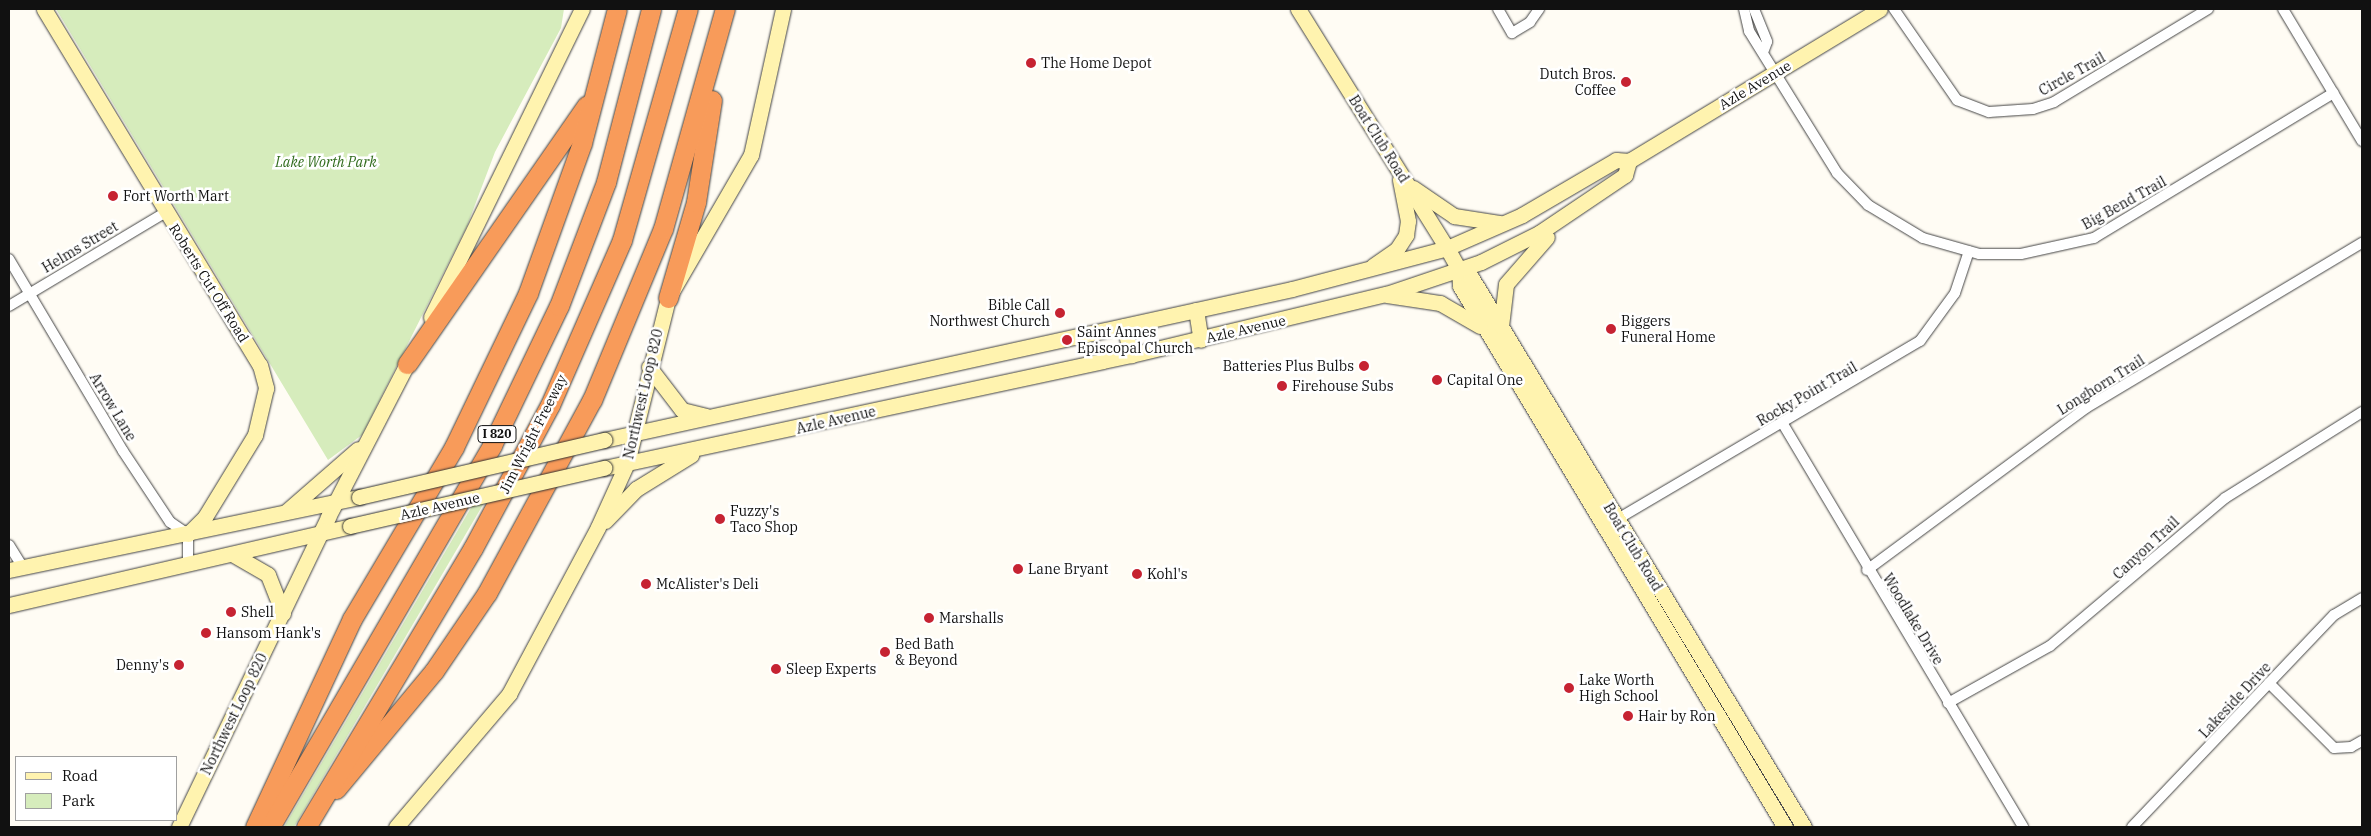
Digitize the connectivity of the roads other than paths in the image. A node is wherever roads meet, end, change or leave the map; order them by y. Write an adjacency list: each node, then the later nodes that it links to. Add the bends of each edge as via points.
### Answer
1 (44, 9): 24 (main road, Roberts Cut Off Road)
2 (582, 9): 41 (main road, Northwest Loop 820)
3 (617, 9): 18 (highway)
4 (651, 9): 71 (highway, I 820, via 606,182 558,306 492,445)
5 (688, 9): 68 (highway, Jim Wright Freeway / I 820, via 622,240 550,405 473,548)
6 (725, 9): 16 (highway)
7 (783, 9): 34 (main road, Northwest Loop 820, via 752,155)
8 (1298, 9): 22 (main road, Boat Club Road)
9 (1498, 9): 10 (street, via 1512,33 1530,22)
10 (1539, 9)
11 (1880, 9): 17 (main road, Azle Avenue)
12 (1894, 9): 13 (street, Circle Trail, via 1957,100 1989,112 2034,109 2054,102)
13 (2208, 9)
14 (2283, 9): 19 (street)
15 (1749, 11): 17 (street, Big Bend Trail, via 1749,32)
16 (721, 30): 34 (highway, via 699,184); 68 (highway, via 648,269 562,460 487,593 434,672 357,769)
17 (1777, 71): 21 (main road, Azle Avenue); 28 (street, Big Bend Trail, via 1837,172 1868,205 1923,238)
18 (596, 92): 41 (highway); 70 (highway, via 553,228 483,392 352,619)
19 (2333, 93): 20 (street); 28 (street, Big Bend Trail, via 2094,238 2021,254)
20 (2362, 141)
21 (1629, 161): 23 (main road, Azle Avenue, via 1625,174); 25 (main road, Azle Avenue, via 1616,160)
22 (1398, 171): 25 (main road, via 1412,187 1454,216); 27 (main road, Boat Club Road); 31 (main road, Azle Avenue, via 1408,221 1406,234 1397,248)
23 (1586, 205): 30 (main road, Azle Avenue, via 1502,253); 38 (main road, via 1534,247 1512,272 1503,291)
24 (166, 212): 32 (street, Helms Street); 54 (main road, Roberts Cut Off Road, via 260,364 266,388 254,439 205,517)
25 (1504, 223): 27 (main road, Azle Avenue)
26 (2362, 243): 60 (street, Longhorn Trail, via 2086,408)
27 (1447, 248): 30 (main road, Boat Club Road); 31 (main road, Azle Avenue)
28 (1969, 251): 45 (street, Rocky Point Trail, via 1955,293 1920,341)
29 (9, 260): 32 (street, Arrow Lane)
30 (1459, 270): 33 (main road, Azle Avenue); 38 (main road, Boat Club Road, via 1471,277)
31 (1364, 272): 36 (main road, Azle Avenue)
32 (29, 294): 35 (street, Helms Street); 54 (street, Arrow Lane, via 123,451 170,522)
33 (1386, 294): 38 (main road, via 1452,308); 39 (main road, Azle Avenue)
34 (668, 298): 42 (main road, Northwest Loop 820)
35 (9, 306)
36 (1196, 310): 37 (main road, Azle Avenue); 39 (main road)
37 (1124, 326): 40 (main road); 44 (main road, Azle Avenue)
38 (1495, 330): 52 (main road, Boat Club Road); 74 (main road, Boat Club Road)
39 (1201, 340): 40 (main road, Azle Avenue)
40 (1132, 355): 48 (main road, Azle Avenue)
41 (407, 364): 47 (main road, Northwest Loop 820)
42 (649, 367): 44 (main road, via 682,410); 46 (main road, Northwest Loop 820)
43 (2362, 412): 66 (street, Canyon Trail, via 2225,498 2050,646)
44 (710, 417): 46 (main road, Azle Avenue)
45 (1783, 424): 52 (street, Rocky Point Trail); 60 (street, Woodlake Drive)
46 (636, 432): 49 (main road, Northwest Loop 820); 50 (main road, Azle Avenue, bridge)
47 (369, 437): 50 (main road, Northwest Loop 820); 51 (main road, via 332,476)
48 (705, 447): 49 (main road, Azle Avenue); 53 (main road, via 636,489)
49 (627, 463): 53 (main road, Northwest Loop 820); 55 (main road, Azle Avenue, bridge)
50 (335, 503): 51 (main road, Azle Avenue); 55 (main road, Northwest Loop 820)
51 (281, 515): 54 (main road, Azle Avenue)
52 (1616, 520): 75 (main road, Boat Club Road)
53 (598, 527): 73 (main road, Northwest Loop 820, via 509,694)
54 (188, 534): 58 (street); 59 (main road, Azle Avenue)
55 (320, 534): 57 (main road, Azle Avenue); 64 (main road, Northwest Loop 820)
56 (9, 545): 59 (street)
57 (234, 555): 58 (main road, Azle Avenue); 64 (main road, via 268,575)
58 (188, 564): 63 (main road, Azle Avenue)
59 (16, 569): 61 (main road)
60 (1867, 570): 66 (street, Woodlake Drive)
61 (9, 577)
62 (2362, 598): 65 (street, Lakeside Drive, via 2334,615)
63 (9, 605)
64 (282, 613): 69 (main road, Northwest Loop 820)
65 (2269, 683): 67 (street, via 2334,748 2351,748); 77 (street, Lakeside Drive)
66 (1948, 703): 76 (street, Woodlake Drive)
67 (2362, 741)
68 (323, 798): 72 (highway, Jim Wright Freeway / I 820)
69 (179, 827)
70 (255, 827)
71 (270, 827)
72 (306, 827)
73 (396, 827)
74 (1784, 827)
75 (1804, 827)
76 (2023, 827)
77 (2132, 827)

